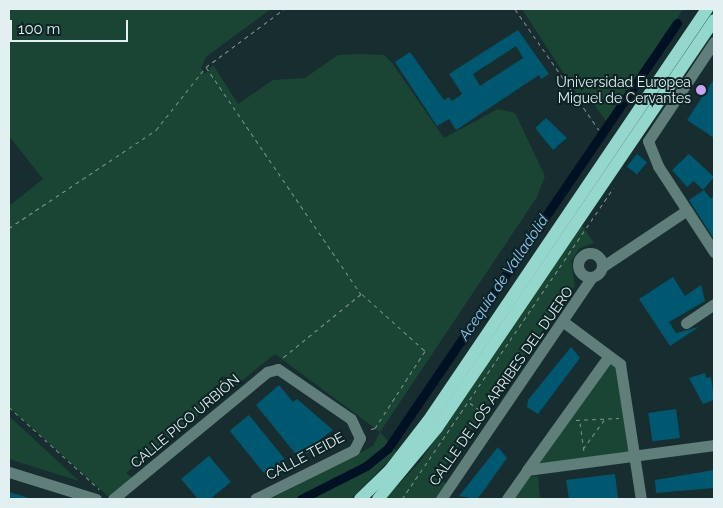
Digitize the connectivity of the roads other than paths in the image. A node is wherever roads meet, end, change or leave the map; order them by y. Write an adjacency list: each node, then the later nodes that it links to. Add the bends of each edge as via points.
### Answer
1 (694, 9): 7 (main road)
2 (706, 9): 3 (street); 7 (main road)
3 (714, 14)
4 (714, 20): 6 (main road)
5 (714, 29): 6 (main road)
6 (700, 40): 26 (main road, via 437,428)
7 (684, 41): 25 (main road, via 428,421)
8 (714, 42): 9 (street, via 648,141)
9 (687, 210): 10 (street); 11 (street)
10 (714, 252)
11 (604, 263): 12 (street); 12 (street, CALLE DE LOS ARRIBES DEL DUERO, via 596,255 584,255 578,265)
12 (588, 276): 14 (street, CALLE DE LOS ARRIBES DEL DUERO, via 586,290)
13 (714, 304): 15 (street)
14 (565, 323): 16 (street); 27 (street, CALLE DE LOS ARRIBES DEL DUERO)
15 (686, 323)
16 (609, 356): 19 (street, via 624,373); 20 (street)
17 (278, 369): 23 (street, CALLE PICO URBIÓN, via 267,372); 24 (street, CALLE TEIDE, via 350,419 359,432 354,450)
18 (714, 445): 19 (street)
19 (634, 456): 20 (street); 29 (street)
20 (527, 470): 28 (street)
21 (9, 472): 22 (street)
22 (96, 499)
23 (113, 499)
24 (255, 499)
25 (360, 499)
26 (378, 499)
27 (442, 499)
28 (507, 499)
29 (641, 499)

